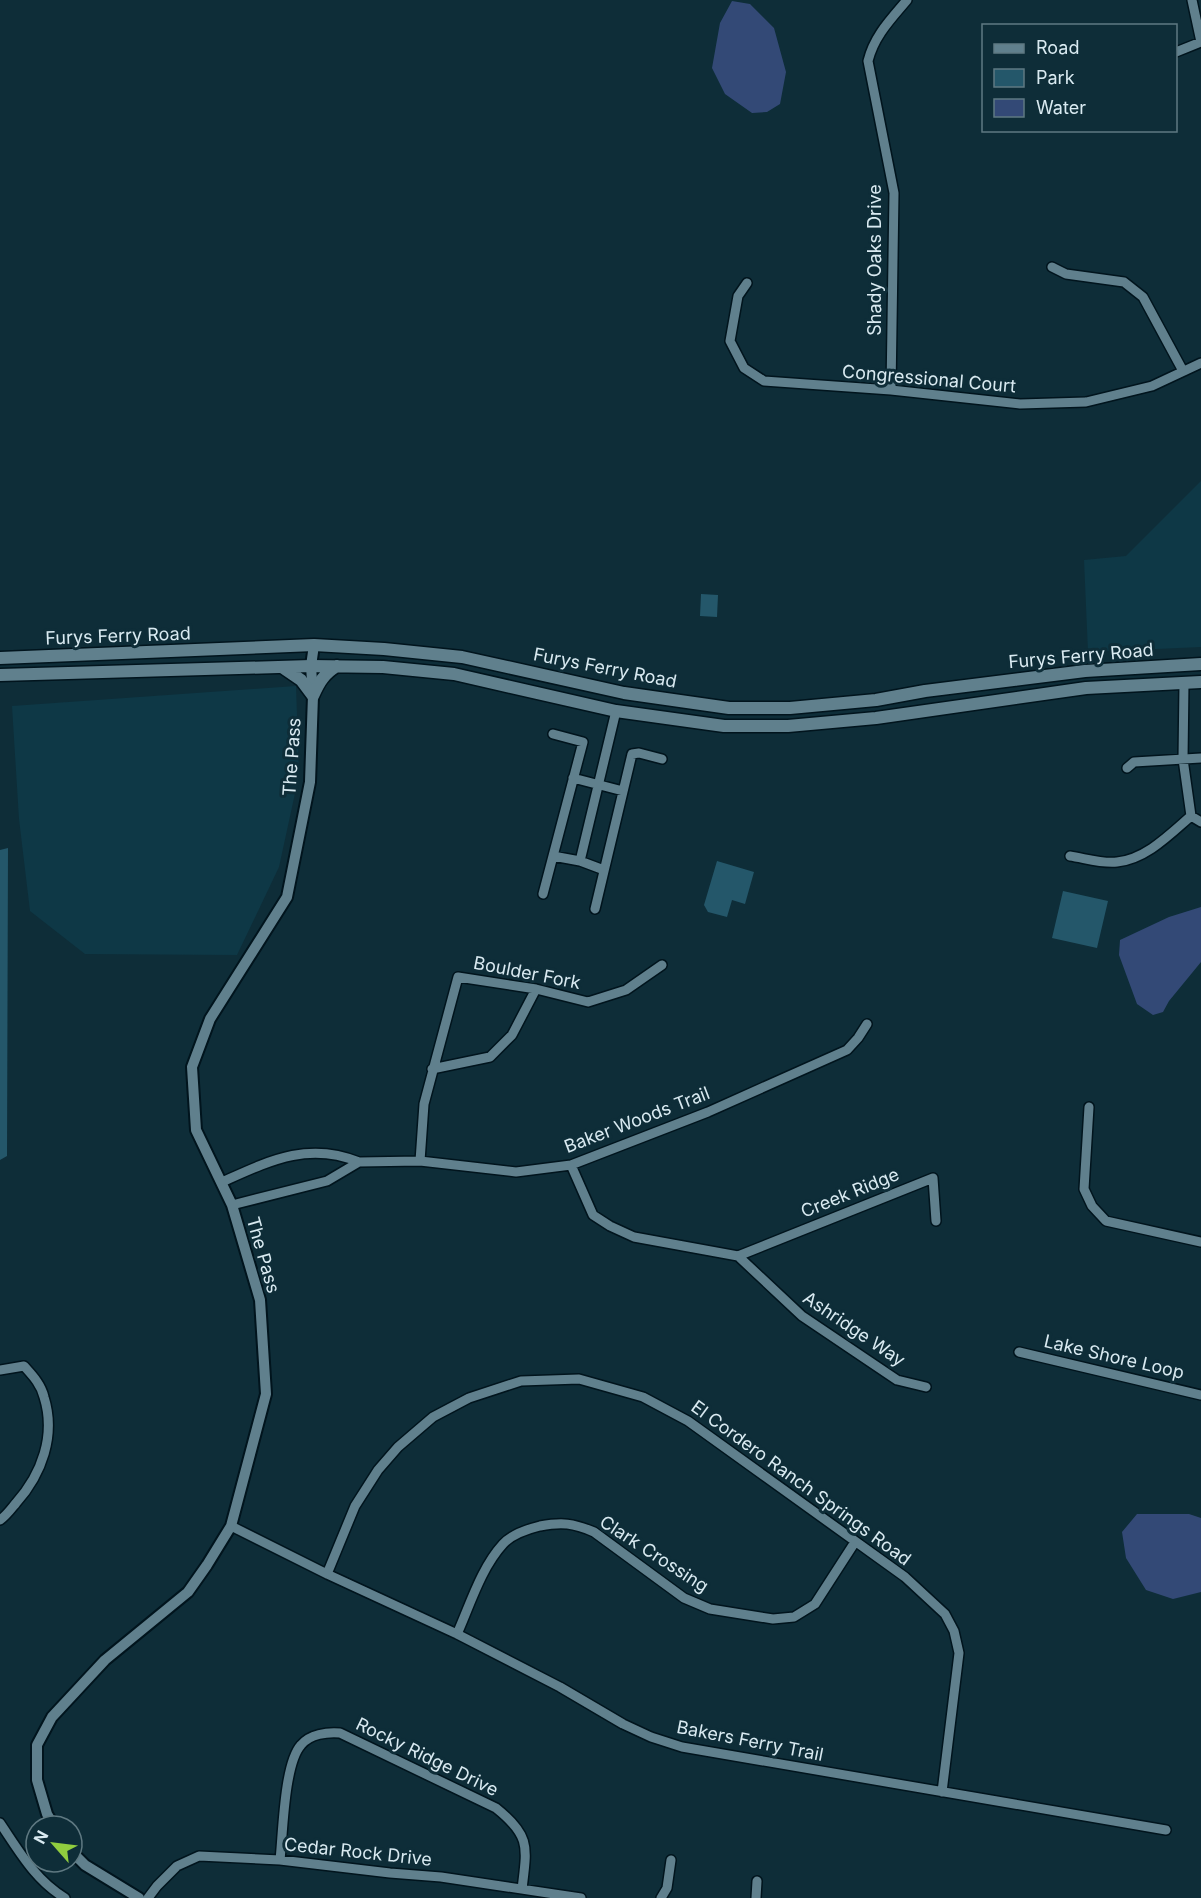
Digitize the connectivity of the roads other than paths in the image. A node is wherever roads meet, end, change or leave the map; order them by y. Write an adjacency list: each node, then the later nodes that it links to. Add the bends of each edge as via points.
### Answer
1 (908, 0): 9 (street, Shady Oaks Drive, via 880,32 868,61 894,193)
2 (1192, 0): 3 (street)
3 (1201, 42): 4 (street)
4 (1177, 52)
5 (1052, 267): 8 (street, via 1066,274 1124,282 1143,297)
6 (747, 283): 9 (street, Congressional Court, via 738,296 729,341 744,369 764,381)
7 (1201, 363): 8 (street, Congressional Court)
8 (1183, 371): 9 (street, Congressional Court, via 1152,386 1086,402 1020,404)
9 (891, 390)
10 (314, 645): 11 (main road, Furys Ferry Road); 12 (main road, Furys Ferry Road, via 462,657 624,693 729,708 812,706 1085,671); 13 (street, The Pass)
11 (4, 657): 16 (main road)
12 (1201, 664)
13 (310, 666): 14 (main road, Furys Ferry Road); 15 (main road, Furys Ferry Road); 19 (street, The Pass)
14 (338, 666): 19 (main road, via 319,681); 20 (main road, Furys Ferry Road, via 454,674)
15 (282, 667): 16 (main road, Furys Ferry Road); 19 (main road, via 301,680)
16 (4, 675)
17 (1201, 682): 18 (main road, Furys Ferry Road)
18 (1184, 683): 20 (main road, Furys Ferry Road, via 1086,688 876,718 788,726 724,726); 24 (street)
19 (313, 696): 45 (street, The Pass, via 310,782 287,897 210,1019 192,1067 196,1130)
20 (616, 711): 27 (street)
21 (553, 734): 26 (street, via 583,742)
22 (1201, 758): 24 (street)
23 (662, 759): 28 (street, via 632,754)
24 (1183, 759): 25 (street, via 1134,762); 29 (street)
25 (1126, 768)
26 (573, 778): 27 (street); 31 (street)
27 (598, 784): 28 (street); 33 (street)
28 (623, 791): 34 (street)
29 (1191, 816): 30 (street); 32 (street, via 1136,857 1115,863)
30 (1201, 822)
31 (553, 856): 33 (street); 35 (street)
32 (1070, 856)
33 (580, 861): 34 (street)
34 (604, 870): 36 (street)
35 (543, 894)
36 (595, 909)
37 (662, 965): 38 (street, Boulder Fork, via 626,990 588,1002)
38 (536, 989): 40 (street, via 512,1035 490,1057); 40 (street, Boulder Fork, via 458,976)
39 (867, 1024): 44 (street, Baker Woods Trail, via 847,1050 708,1112)
40 (432, 1069): 42 (street, Boulder Fork, via 424,1104)
41 (1089, 1107): 48 (street, via 1084,1190 1092,1206 1106,1221)
42 (420, 1161): 43 (street, Baker Woods Trail); 44 (street, Baker Woods Trail, via 516,1172)
43 (359, 1162): 45 (street, Baker Woods Trail, via 332,1153 305,1153 266,1163); 46 (street, Baker Woods Trail, via 327,1181)
44 (571, 1165): 49 (street, via 593,1215 610,1226 634,1237)
45 (222, 1182): 46 (street, The Pass)
46 (232, 1205): 55 (street, The Pass, via 260,1300 266,1394)
47 (936, 1221): 49 (street, Creek Ridge, via 933,1178)
48 (1201, 1242)
49 (738, 1256): 52 (street, Ashridge Way, via 802,1316 897,1380)
50 (1019, 1352): 53 (street, Lake Shore Loop)
51 (0, 1370): 54 (street, via 24,1366 44,1396 49,1426 42,1462 27,1491)
52 (926, 1387)
53 (1201, 1395)
54 (0, 1520)
55 (231, 1526): 57 (street, Bakers Ferry Trail); 60 (street, The Pass, via 188,1592 105,1659 52,1717 37,1745 37,1780)
56 (855, 1542): 57 (street, El Cordero Ranch Springs Road, via 688,1421 643,1397 579,1379 521,1381 469,1398 433,1417 398,1447 355,1506); 58 (street, Clark Crossing, via 815,1604 794,1617 773,1619 710,1609 684,1598 594,1532 577,1525 558,1522 527,1529 504,1543 487,1568); 59 (street, El Cordero Ranch Springs Road, via 905,1578 945,1614 954,1631 959,1653)
57 (327, 1574): 58 (street, Bakers Ferry Trail)
58 (457, 1634): 59 (street, Bakers Ferry Trail, via 623,1724 672,1744)
59 (942, 1792): 62 (street, Bakers Ferry Trail)
60 (47, 1814)
61 (0, 1822): 68 (street, via 32,1870)
62 (1166, 1830)
63 (280, 1860): 67 (street, Cedar Rock Drive, via 441,1876); 67 (street, Rocky Ridge Drive, via 290,1764 301,1744 326,1732 340,1733 496,1808 513,1822 525,1840); 70 (street, Cedar Rock Drive, via 199,1856 177,1866)
64 (671, 1860): 72 (street, via 667,1888)
65 (84, 1864): 69 (street)
66 (757, 1881): 73 (street)
67 (522, 1889): 71 (street, Cedar Rock Drive)
68 (65, 1898)
69 (140, 1898)
70 (148, 1898)
71 (580, 1898)
72 (661, 1898)
73 (756, 1898)

